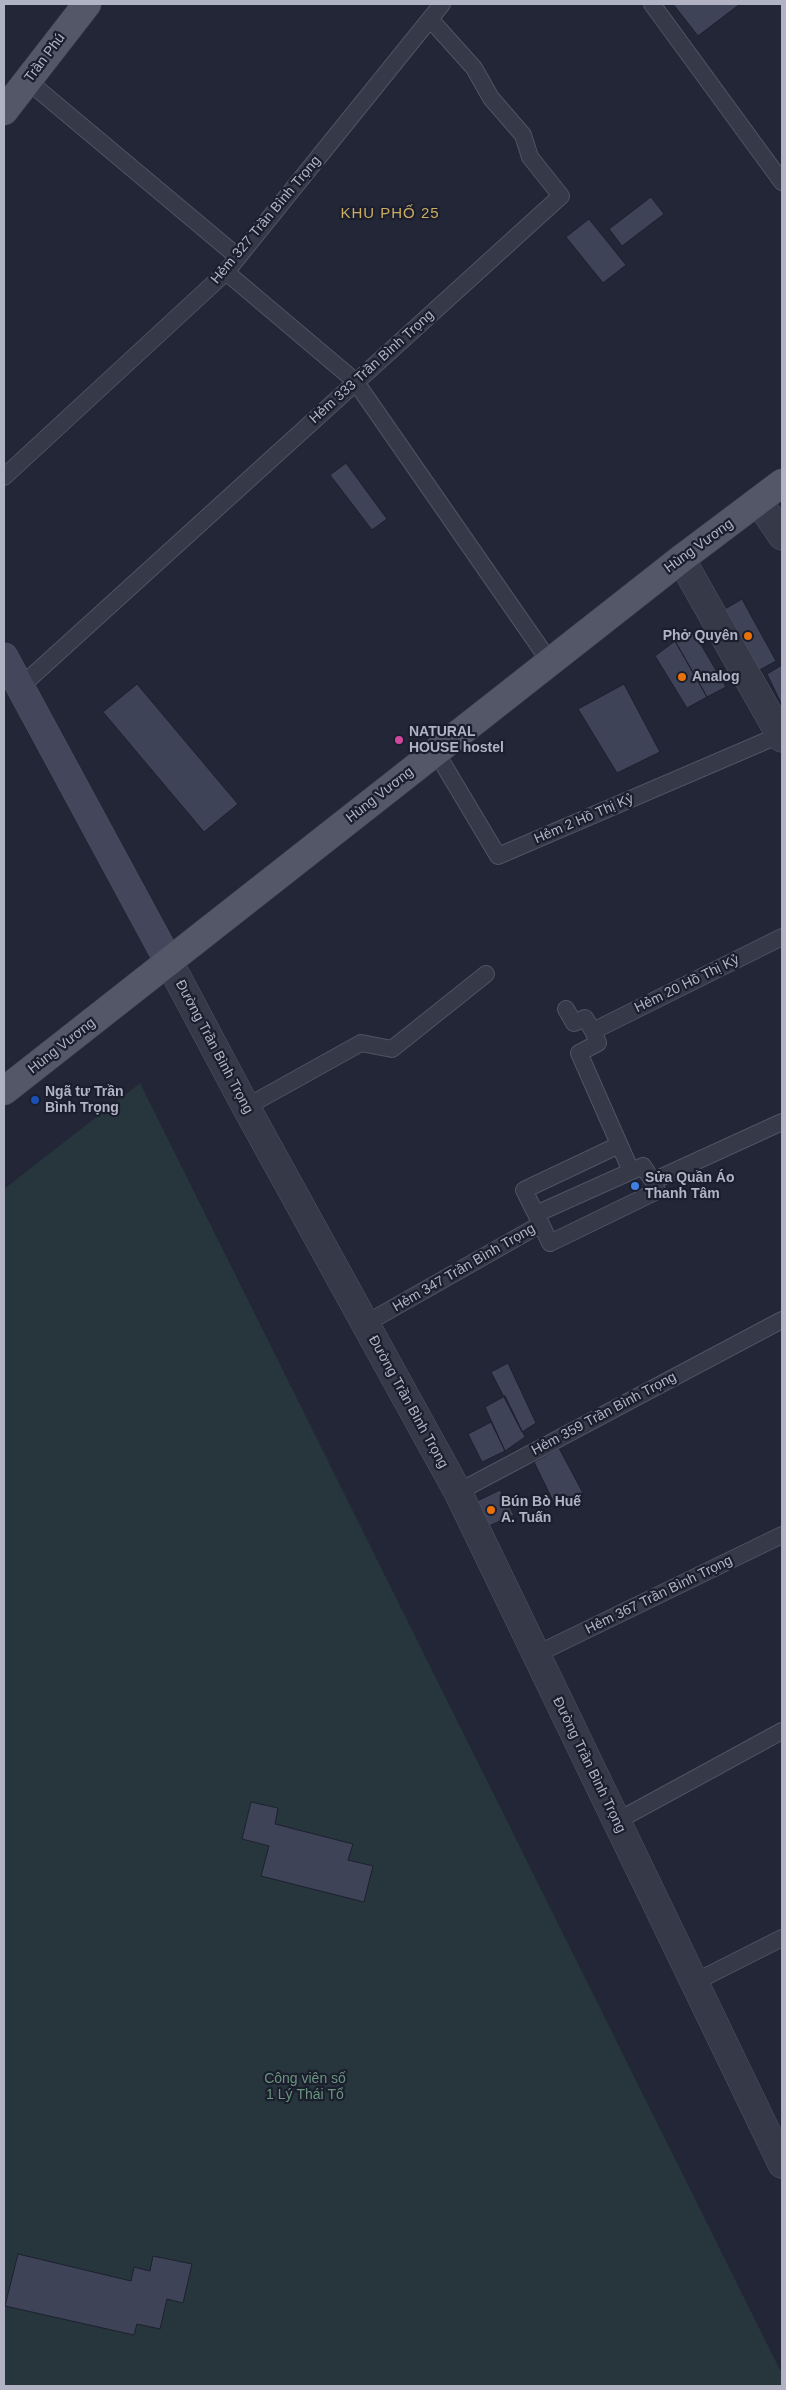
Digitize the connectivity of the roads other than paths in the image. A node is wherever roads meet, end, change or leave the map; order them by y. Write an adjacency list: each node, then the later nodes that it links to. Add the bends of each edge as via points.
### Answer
1 (87, 4): 5 (main road, Trần Phú)
2 (442, 4): 4 (lane, Hẻm 327 Trần Bình Trọng)
3 (652, 4): 7 (lane)
4 (430, 18): 8 (lane, Hẻm 327 Trần Bình Trọng); 10 (lane, Hẻm 333 Trần Bình Trọng, via 474,68 491,98 523,135 530,156 561,196)
5 (28, 81): 6 (main road, Trần Phú); 8 (lane)
6 (4, 111)
7 (782, 182)
8 (238, 257): 9 (lane, Hẻm 327 Trần Bình Trọng)
9 (226, 272): 10 (lane); 11 (lane, Hẻm 327 Trần Bình Trọng)
10 (355, 381): 17 (lane); 18 (lane, Hẻm 333 Trần Bình Trọng)
11 (4, 477)
12 (782, 483): 13 (main road, Hùng Vương)
13 (759, 502): 14 (street); 15 (main road, Hùng Vương)
14 (782, 536)
15 (681, 559): 17 (main road, Hùng Vương); 19 (street)
16 (4, 656): 18 (street, Đường Trần Bình Trọng)
17 (550, 662): 20 (main road, Hùng Vương)
18 (19, 688): 22 (street, Đường Trần Bình Trọng)
19 (782, 736): 20 (lane, Hẻm 2 Hồ Thị Kỷ, via 498,856)
20 (436, 752): 22 (main road, Hùng Vương)
21 (782, 937): 25 (lane, Hẻm 20 Hồ Thị Kỷ)
22 (169, 962): 26 (main road, Hùng Vương); 27 (street, Đường Trần Bình Trọng)
23 (486, 974): 27 (lane, via 392,1050 361,1043)
24 (566, 1009): 25 (lane, via 574,1023 585,1018)
25 (592, 1030): 29 (lane, via 598,1043 579,1053)
26 (4, 1091)
27 (246, 1107): 34 (street, Đường Trần Bình Trọng)
28 (782, 1122): 31 (lane)
29 (619, 1144): 30 (lane); 32 (lane, via 524,1190)
30 (631, 1171): 31 (lane, via 643,1166); 32 (lane, Hẻm 347 Trần Bình Trọng)
31 (653, 1181): 32 (lane, via 657,1191 550,1243)
32 (538, 1219): 34 (lane, Hẻm 347 Trần Bình Trọng)
33 (782, 1320): 35 (lane, Hẻm 359 Trần Bình Trọng)
34 (365, 1324): 35 (street, Đường Trần Bình Trọng)
35 (458, 1492): 37 (street, Đường Trần Bình Trọng)
36 (782, 1534): 37 (lane, Hẻm 367 Trần Bình Trọng)
37 (536, 1655): 39 (street, Đường Trần Bình Trọng)
38 (782, 1731): 39 (lane)
39 (617, 1821): 41 (street, Đường Trần Bình Trọng)
40 (782, 1938): 41 (lane)
41 (695, 1982): 42 (street, Đường Trần Bình Trọng)
42 (776, 2133): 43 (street, Đường Trần Bình Trọng)
43 (782, 2164)

